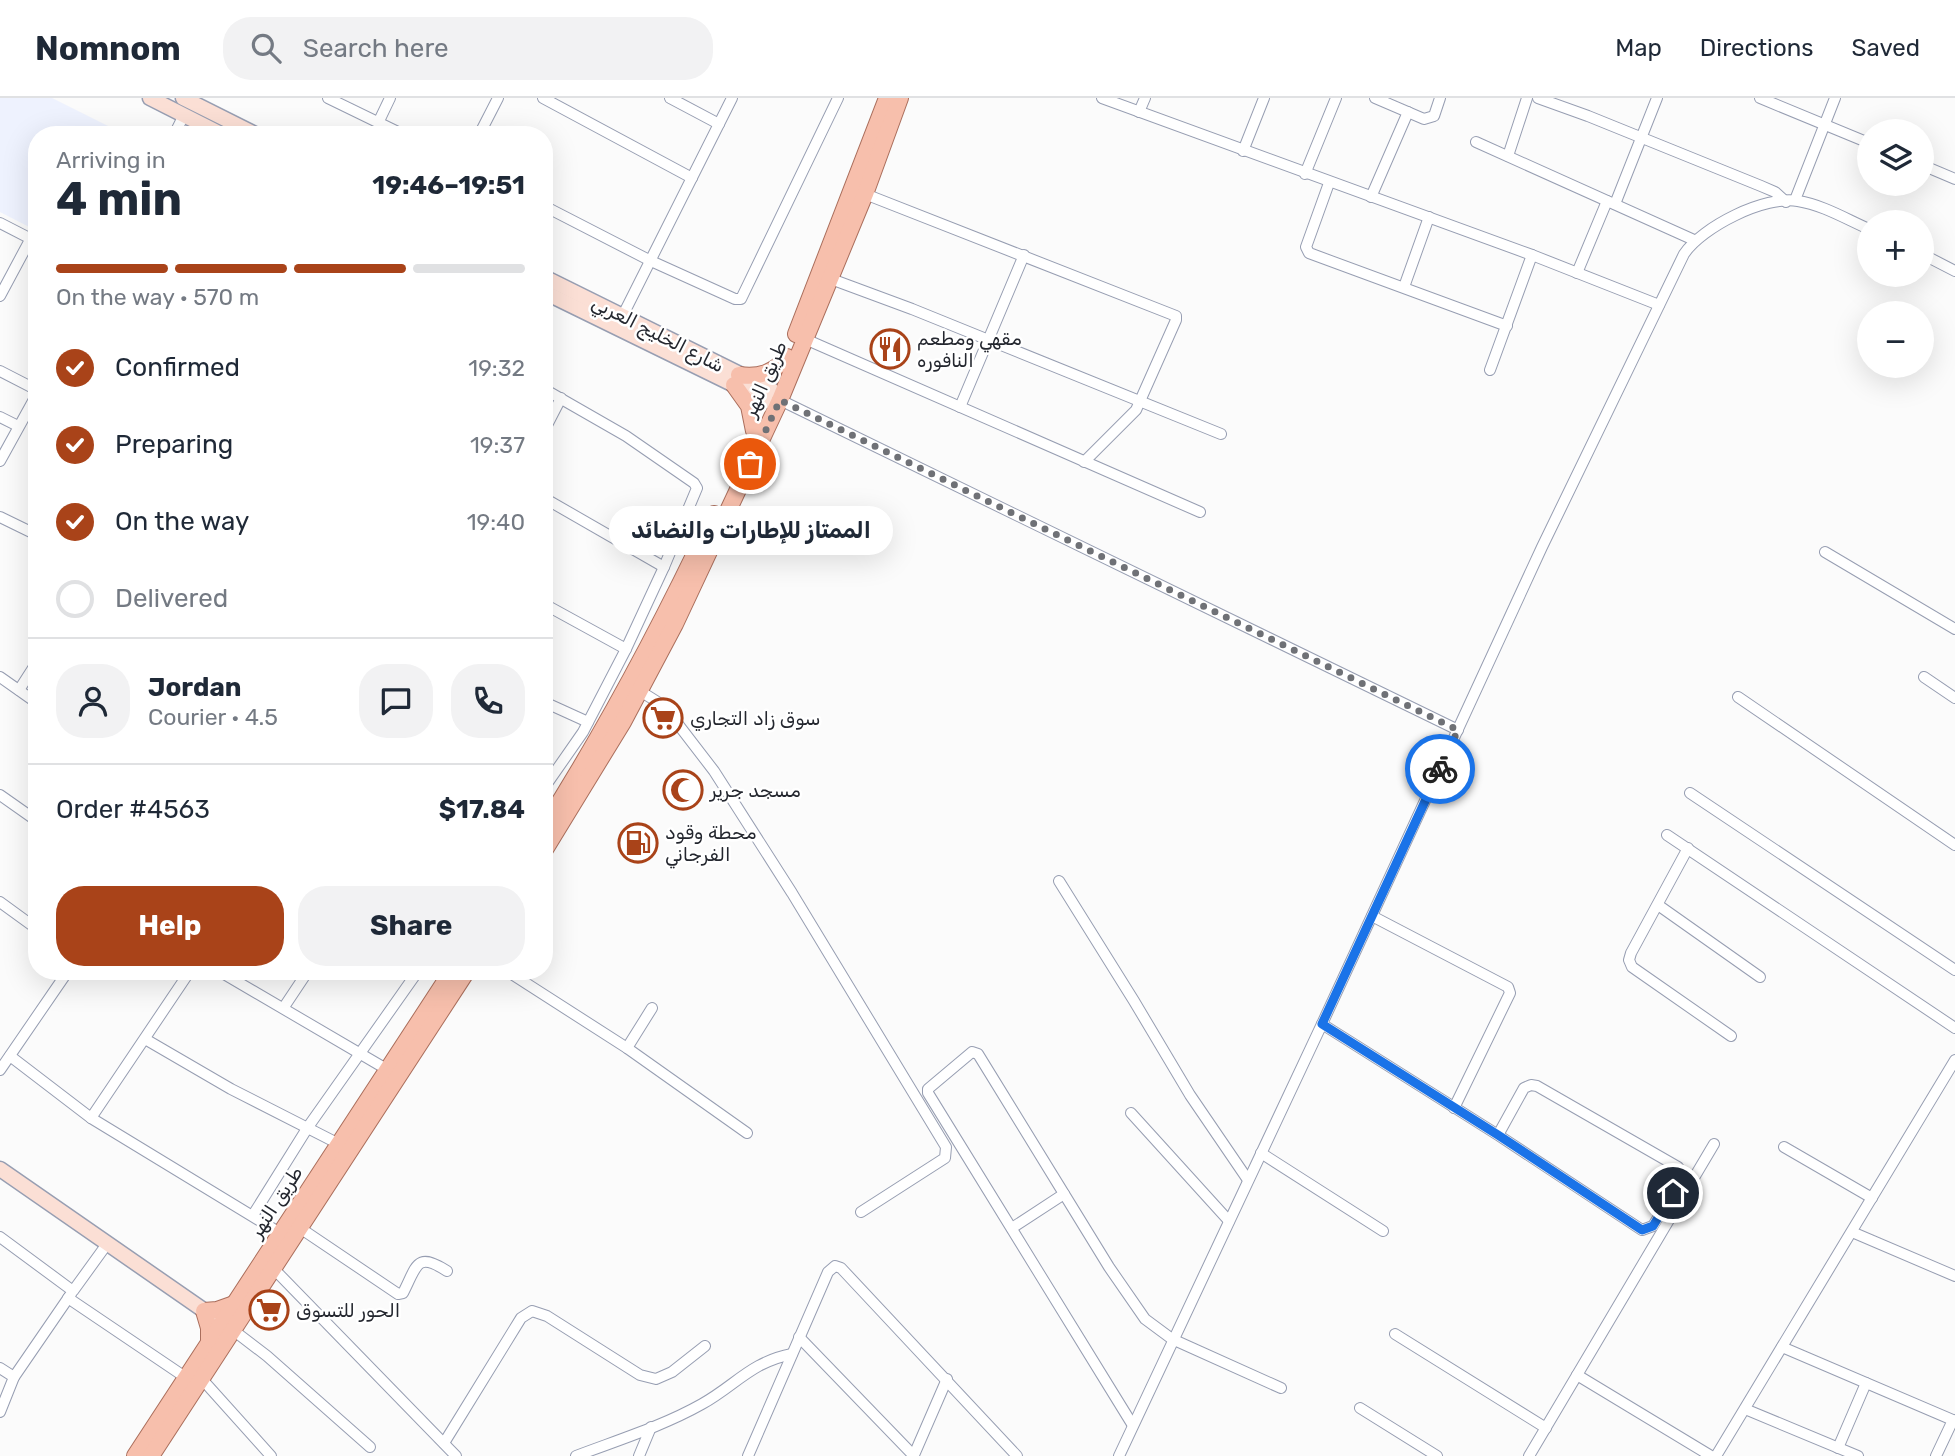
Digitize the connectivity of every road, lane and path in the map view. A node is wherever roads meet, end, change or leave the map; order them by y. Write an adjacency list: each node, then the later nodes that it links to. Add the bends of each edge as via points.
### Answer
1 (150, 98): 26 (main road)
2 (184, 98): 23 (main road)
3 (328, 98): 27 (street)
4 (390, 98): 27 (street)
5 (498, 98): 34 (street)
6 (542, 98): 42 (street)
7 (670, 98): 28 (street)
8 (732, 98): 28 (street)
9 (838, 98): 59 (street, via 743,298 735,299)
10 (887, 98): 72 (main road, طريق النهر)
11 (900, 98): 45 (main road, طريق النهر)
12 (1102, 98): 24 (street)
13 (1145, 98): 24 (street)
14 (1264, 98): 38 (street)
15 (1336, 98): 41 (street)
16 (1375, 98): 25 (street)
17 (1440, 98): 25 (street, via 1430,119)
18 (1527, 98): 39 (street)
19 (1538, 98): 35 (street)
20 (1657, 98): 35 (street)
21 (1759, 98): 29 (street)
22 (1835, 98): 29 (street)
23 (202, 103): 32 (main road)
24 (1139, 112): 38 (street)
25 (1408, 112): 46 (street)
26 (184, 115): 30 (street); 31 (main road)
27 (379, 121): 33 (street)
28 (719, 124): 42 (street)
29 (1824, 125): 36 (street); 47 (street)
30 (178, 126)
31 (205, 126)
32 (242, 126)
33 (388, 126)
34 (484, 126)
35 (1642, 137): 47 (street); 48 (street)
36 (1857, 138)
37 (1476, 142): 39 (street)
38 (1243, 151): 41 (street)
39 (1508, 156): 48 (street)
40 (1934, 170): 43 (street)
41 (1305, 174): 44 (street)
42 (692, 178): 59 (street)
43 (1955, 179)
44 (1329, 183): 46 (street); 64 (street, via 1306,250)
45 (865, 194): 56 (street); 62 (main road, طريق النهر)
46 (1371, 197): 50 (street)
47 (1790, 201): 52 (street, via 1812,204); 54 (street, via 1732,216)
48 (1611, 203): 54 (street); 61 (street)
49 (553, 211): 59 (street)
50 (1429, 217): 57 (street); 64 (street)
51 (0, 223): 53 (street)
52 (1857, 224)
53 (28, 237)
54 (1694, 240): 67 (street)
55 (28, 250): 65 (street)
56 (1024, 255): 71 (street); 80 (street, via 1176,316)
57 (1532, 255): 61 (street); 69 (street)
58 (1934, 260): 60 (street)
59 (651, 261): 68 (street)
60 (1955, 271)
61 (1577, 273): 67 (street)
62 (831, 279): 70 (main road, طريق النهر); 71 (street)
63 (553, 282): 68 (main road, شارع الخليج العربي)
64 (1404, 287): 69 (street)
65 (0, 296)
66 (553, 296): 75 (main road, شارع الخليج العربي)
67 (1659, 305): 109 (street)
68 (622, 317): 75 (main road, شارع الخليج العربي)
69 (1507, 326): 73 (street)
70 (805, 339): 78 (main road, طريق النهر); 81 (street)
71 (988, 339): 80 (street); 81 (street)
72 (787, 357): 75 (main road, via 766,374); 78 (main road, طريق النهر)
73 (1490, 370)
74 (0, 371): 76 (street)
75 (737, 380): 78 (main road, شارع الخليج العربي); 86 (main road)
76 (28, 387)
77 (553, 394): 79 (street)
78 (773, 397): 86 (main road, طريق النهر); 103 (main road, طريق النهر, via 675,624); 109 (street)
79 (561, 398): 83 (street); 95 (street, via 633,440 696,485)
80 (1141, 401): 87 (street); 89 (street)
81 (960, 407): 89 (street)
82 (28, 408): 85 (street)
83 (553, 414)
84 (0, 417): 85 (street)
85 (18, 426): 88 (street)
86 (754, 431): 113 (main road, طريق النهر, via 665,618)
87 (1221, 434)
88 (0, 461)
89 (1084, 462): 91 (street)
90 (553, 503): 95 (street)
91 (1200, 512)
92 (0, 517): 93 (street)
93 (28, 531)
94 (1825, 552): 97 (street)
95 (664, 567): 98 (street)
96 (553, 609): 98 (street)
97 (1955, 629)
98 (626, 649): 108 (street)
99 (0, 677): 102 (street)
100 (28, 677): 102 (street)
101 (1924, 677): 106 (street)
102 (19, 691): 104 (street)
103 (640, 691): 116 (main road, طريق النهر); 160 (street, via 663,706 714,771 947,1147 945,1158)
104 (28, 697)
105 (1738, 697): 117 (street)
106 (1955, 698)
107 (553, 706): 108 (street)
108 (588, 722): 110 (street)
109 (1458, 730): 122 (street)
110 (553, 774)
111 (1690, 793): 124 (street)
112 (0, 795): 114 (street)
113 (553, 813)
114 (28, 815)
115 (1667, 835): 118 (street)
116 (553, 837)
117 (1955, 845)
118 (1688, 848): 120 (street); 137 (street)
119 (1059, 881): 157 (street, via 1190,1095)
120 (1658, 905): 125 (street); 138 (street, via 1630,953 1632,967)
121 (2, 908): 123 (street)
122 (1372, 916): 136 (street); 146 (street, via 1508,987 1510,993)
123 (28, 924)
124 (1955, 970)
125 (1760, 977)
126 (62, 980): 142 (street)
127 (184, 980): 139 (street)
128 (235, 980): 134 (street)
129 (303, 980): 134 (street)
130 (412, 980): 141 (street)
131 (446, 980): 145 (main road, طريق النهر)
132 (461, 980): 153 (main road, طريق النهر)
133 (521, 980): 140 (street)
134 (284, 1007): 141 (street)
135 (652, 1008): 140 (street)
136 (1322, 1024): 146 (street); 155 (street)
137 (1955, 1028)
138 (1731, 1036)
139 (145, 1039): 148 (street); 149 (street)
140 (626, 1048): 150 (street)
141 (360, 1052): 145 (street); 149 (street)
142 (10, 1056): 144 (street); 148 (street)
143 (1955, 1060): 159 (street)
144 (0, 1070)
145 (388, 1070): 153 (main road, طريق النهر)
146 (1454, 1108): 151 (street)
147 (1130, 1113): 162 (street)
148 (91, 1118): 161 (street)
149 (308, 1128): 153 (street); 161 (street)
150 (747, 1133)
151 (1498, 1135): 151 (street, via 1642,1230 1653,1226 1684,1176 1678,1167 1537,1086 1524,1088)
152 (1714, 1144): 185 (street)
153 (344, 1147): 163 (main road, طريق النهر); 167 (main road, طريق النهر)
154 (1784, 1147): 159 (street)
155 (1261, 1153): 157 (street); 165 (street)
156 (0, 1169): 169 (main road)
157 (1248, 1180): 162 (street)
158 (1064, 1194): 164 (street); 164 (street, via 978,1054 972,1052 928,1091); 179 (street, via 1132,1303 1144,1319)
159 (1872, 1198): 166 (street)
160 (861, 1212)
161 (253, 1215): 167 (street)
162 (1230, 1221): 179 (street)
163 (300, 1228): 170 (main road, طريق النهر); 171 (street, via 398,1294 424,1260)
164 (1012, 1228): 195 (street)
165 (1383, 1231)
166 (1852, 1232): 172 (street); 182 (street)
167 (280, 1233): 174 (main road, طريق النهر)
168 (0, 1237): 173 (street)
169 (107, 1244): 173 (street); 175 (main road)
170 (274, 1268): 176 (main road, طريق النهر); 198 (street)
171 (447, 1271)
172 (1955, 1276)
173 (71, 1295): 186 (street); 187 (street)
174 (234, 1304): 175 (main road); 176 (main road, طريق النهر)
175 (204, 1311): 176 (main road); 180 (main road)
176 (227, 1326): 180 (main road, طريق النهر); 187 (main road, طريق النهر); 199 (street)
177 (1395, 1334): 197 (street)
178 (799, 1337): 183 (street); 188 (street, via 828,1272 835,1266); 208 (street)
179 (1172, 1339): 190 (street); 195 (street)
180 (209, 1340): 187 (main road, طريق النهر)
181 (705, 1346): 198 (street, via 656,1379 640,1375 532,1311 521,1318)
182 (1782, 1348): 189 (street); 192 (street)
183 (792, 1354): 196 (street, via 756,1366 703,1404); 201 (street)
184 (0, 1368): 186 (street)
185 (1577, 1376): 197 (street); 213 (street)
186 (15, 1377): 193 (street)
187 (193, 1377): 202 (main road, طريق النهر); 203 (main road, طريق النهر); 204 (street)
188 (947, 1379): 208 (street); 209 (street)
189 (1866, 1383): 194 (street); 200 (street)
190 (1281, 1388)
191 (1360, 1408): 211 (street)
192 (1745, 1409): 200 (street); 213 (street)
193 (0, 1412)
194 (1954, 1421): 215 (street)
195 (1132, 1424): 210 (street)
196 (651, 1427): 206 (street); 207 (street)
197 (1546, 1428): 212 (street)
198 (444, 1443): 205 (street)
199 (370, 1447)
200 (1838, 1448): 214 (street)
201 (749, 1455)
202 (135, 1456)
203 (151, 1456)
204 (271, 1456)
205 (456, 1456)
206 (576, 1456)
207 (639, 1456)
208 (914, 1456)
209 (1017, 1456)
210 (1119, 1456)
211 (1437, 1456)
212 (1528, 1456)
213 (1714, 1456)
214 (1858, 1456)
215 (1936, 1456)

